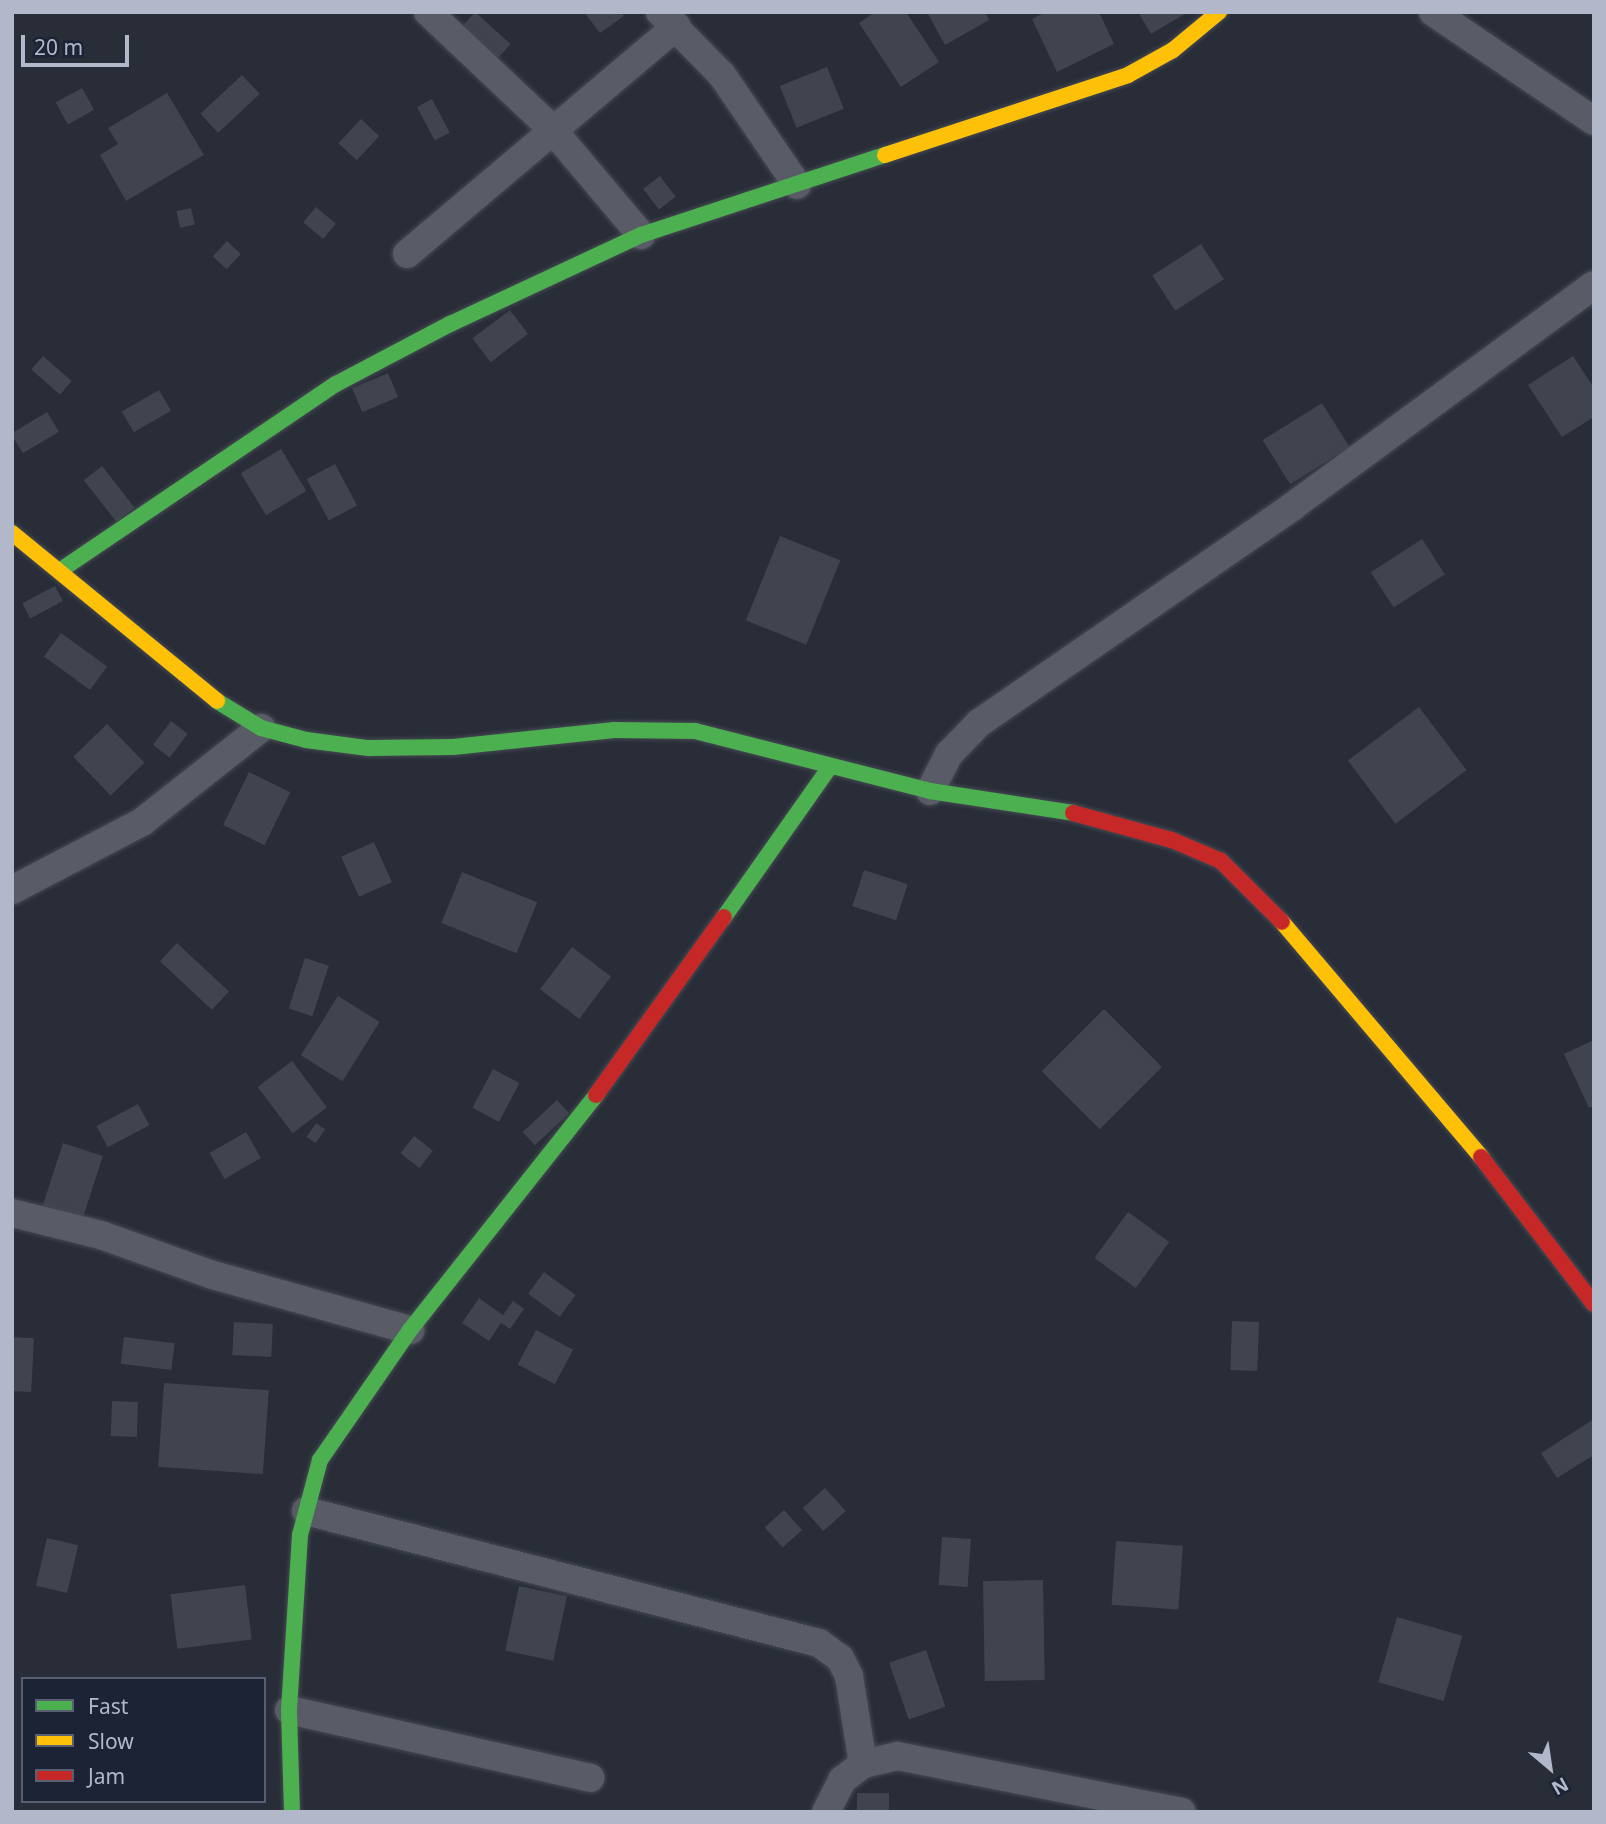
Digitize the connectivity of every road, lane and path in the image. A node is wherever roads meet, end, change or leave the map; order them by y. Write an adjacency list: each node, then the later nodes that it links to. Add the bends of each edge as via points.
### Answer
1 (428, 12): 6 (street)
2 (1219, 12): 7 (street, via 1173,50 1128,75)
3 (1433, 12): 5 (street)
4 (669, 19): 6 (street); 7 (street, via 722,75)
5 (1594, 121)
6 (551, 128): 8 (street); 9 (street)
7 (797, 185): 8 (street)
8 (640, 235): 12 (street, via 450,324 336,384)
9 (407, 254)
10 (1594, 285): 15 (street, via 1293,506 979,723 949,754)
11 (12, 533): 12 (street)
12 (61, 570): 13 (street, via 196,688)
13 (261, 728): 14 (street, via 306,740 368,748 453,747 614,730 695,731); 16 (street, via 142,822)
14 (829, 768): 15 (street); 19 (street, via 622,1062)
15 (930, 791): 18 (street, via 1065,811 1172,840 1221,861 1259,895 1444,1109)
16 (12, 890)
17 (12, 1213): 19 (street, via 102,1235 213,1275)
18 (1594, 1304)
19 (410, 1330): 20 (street, via 320,1460)
20 (306, 1511): 21 (street, via 300,1535); 22 (street, via 819,1643 840,1658 849,1676)
21 (289, 1710): 23 (street); 24 (street)
22 (863, 1764): 25 (street, via 842,1780); 26 (street, via 897,1756)
23 (590, 1778)
24 (292, 1812)
25 (825, 1812)
26 (1182, 1812)

